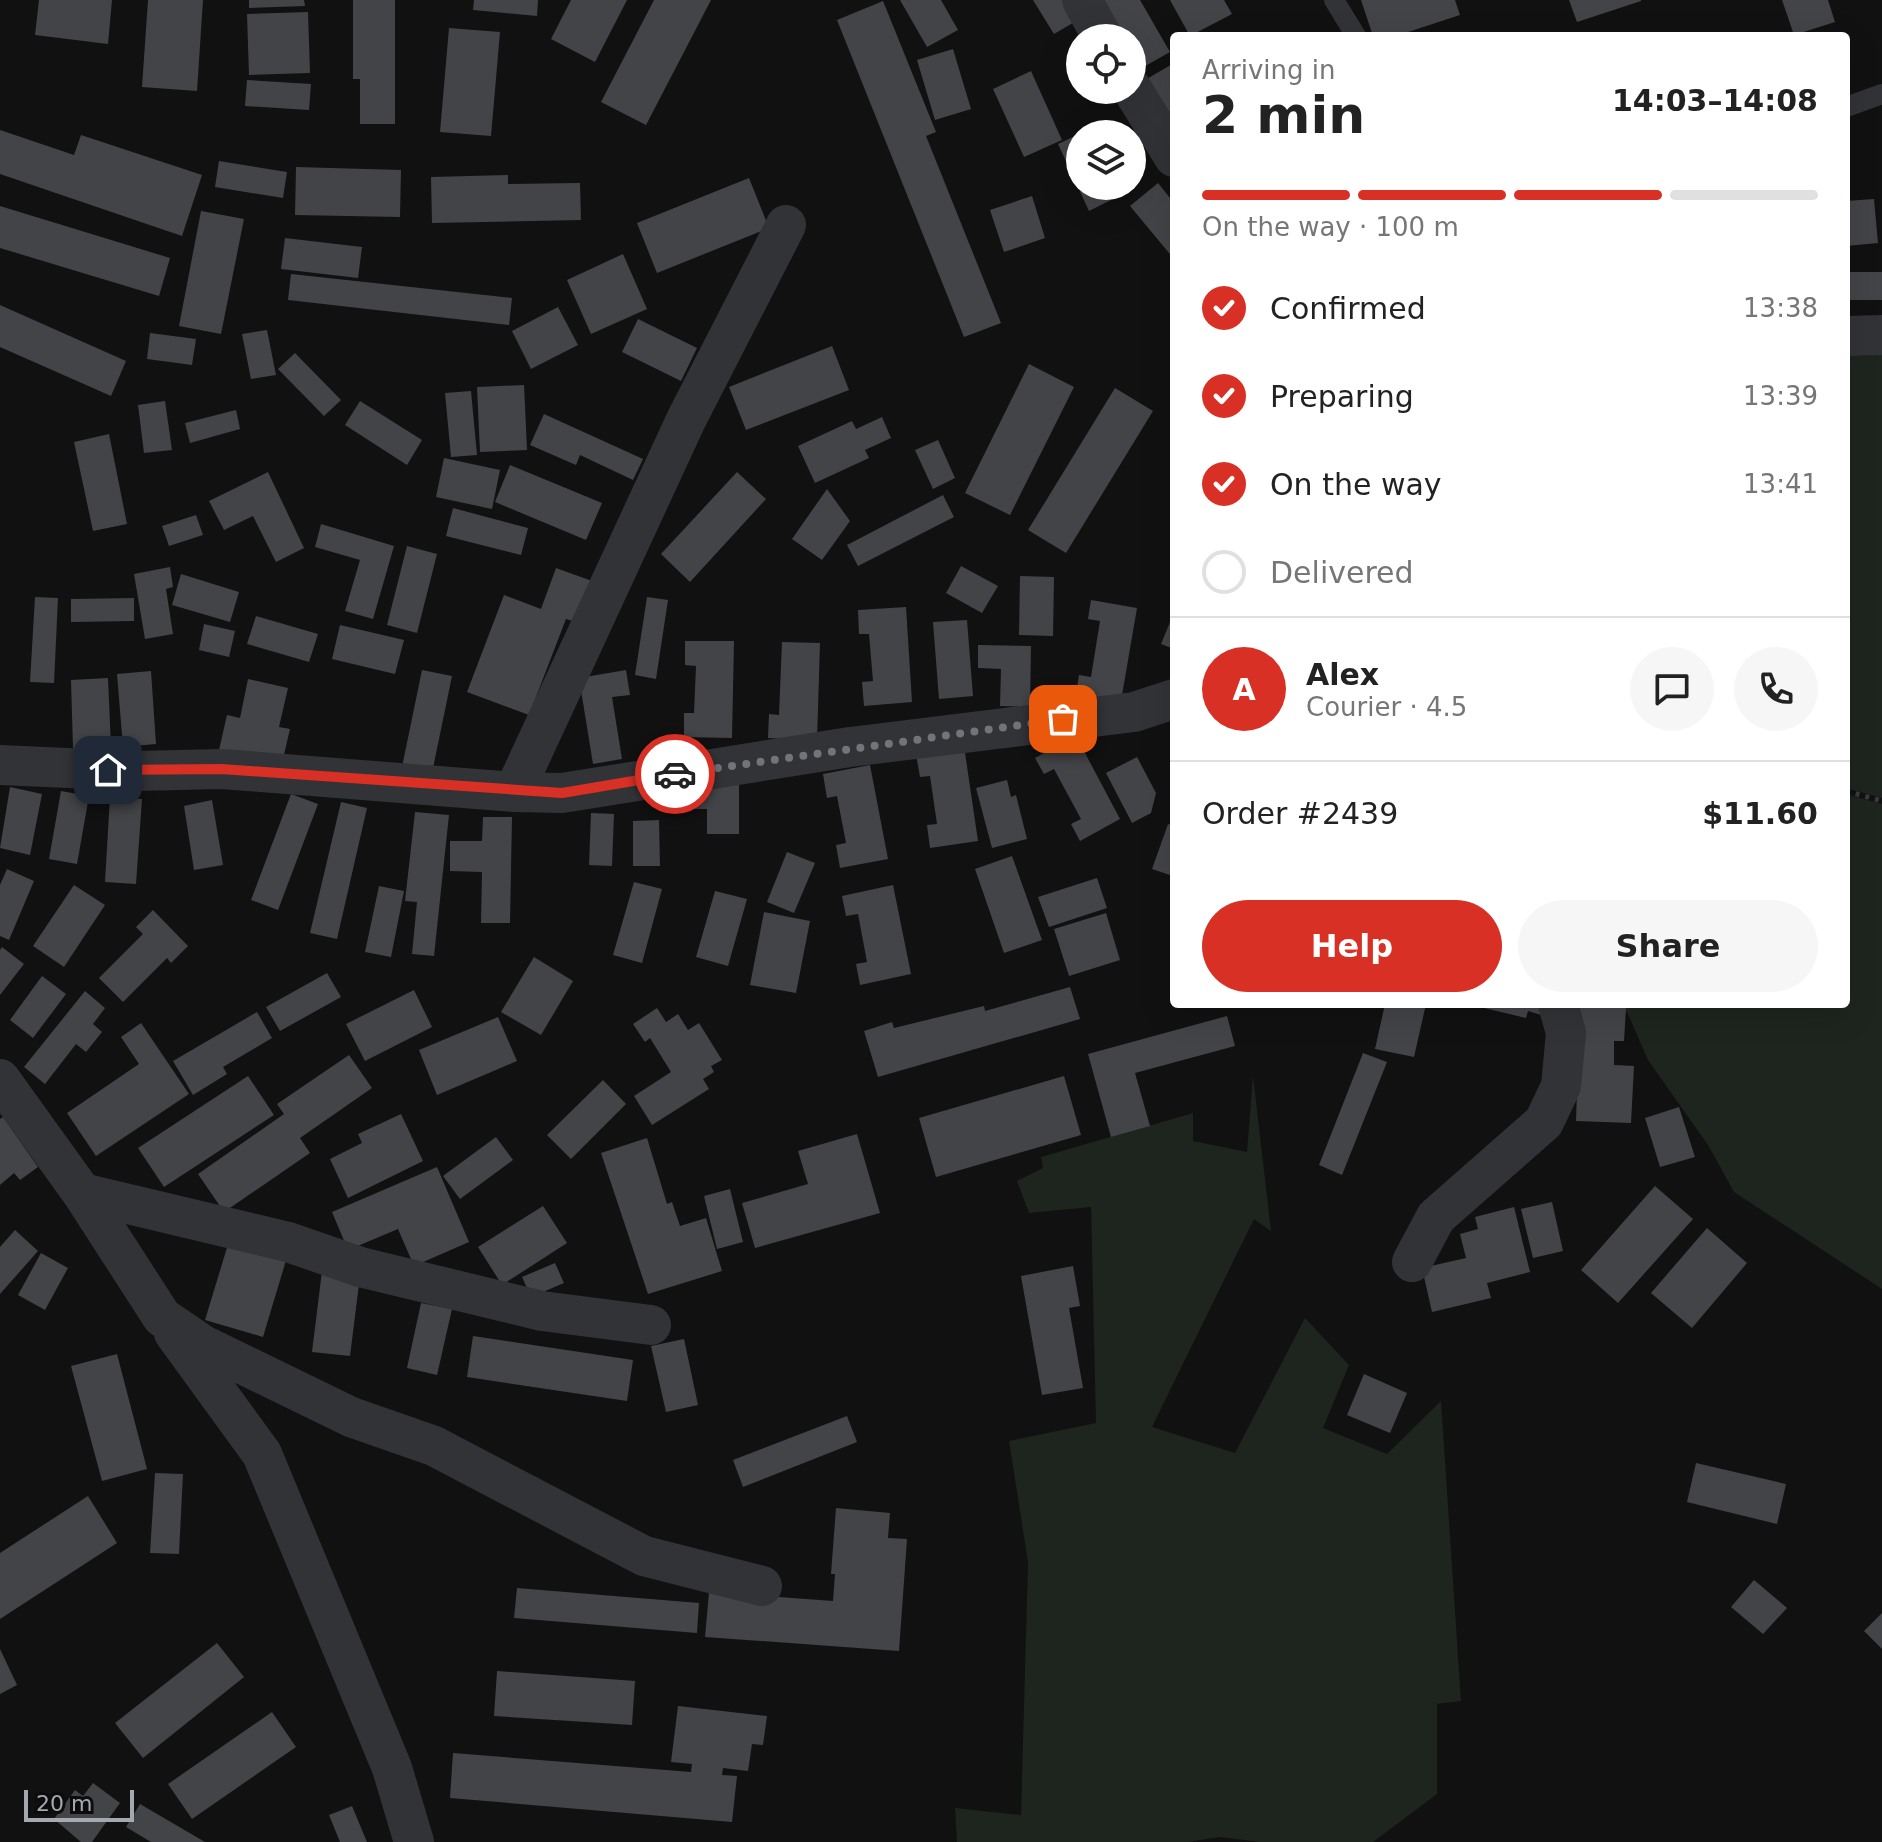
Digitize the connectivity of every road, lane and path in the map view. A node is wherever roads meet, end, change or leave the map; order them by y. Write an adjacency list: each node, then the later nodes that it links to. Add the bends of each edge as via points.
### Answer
1 (1082, 0): 3 (street)
2 (1334, 0): 4 (lane)
3 (1095, 24)
4 (1354, 32)
5 (1882, 94): 7 (lane)
6 (1141, 104): 8 (street)
7 (1850, 106)
8 (1170, 151)
9 (786, 225): 14 (street, via 686,420)
10 (1882, 335): 11 (street)
11 (1850, 336)
12 (1170, 700): 14 (street, via 1134,712 850,747 562,793)
13 (0, 765): 14 (street, via 222,769)
14 (514, 792)
15 (1850, 792): 16 (path)
16 (1882, 801)
17 (1559, 1008): 20 (street, via 1566,1033 1561,1086 1544,1122 1436,1217)
18 (0, 1079): 19 (street)
19 (82, 1193): 21 (street); 22 (street, via 542,1311)
20 (1412, 1262)
21 (162, 1317): 23 (street, via 203,1345 351,1417 434,1446 644,1556); 24 (street, via 262,1454 392,1768)
22 (651, 1325)
23 (762, 1586)
24 (414, 1842)

